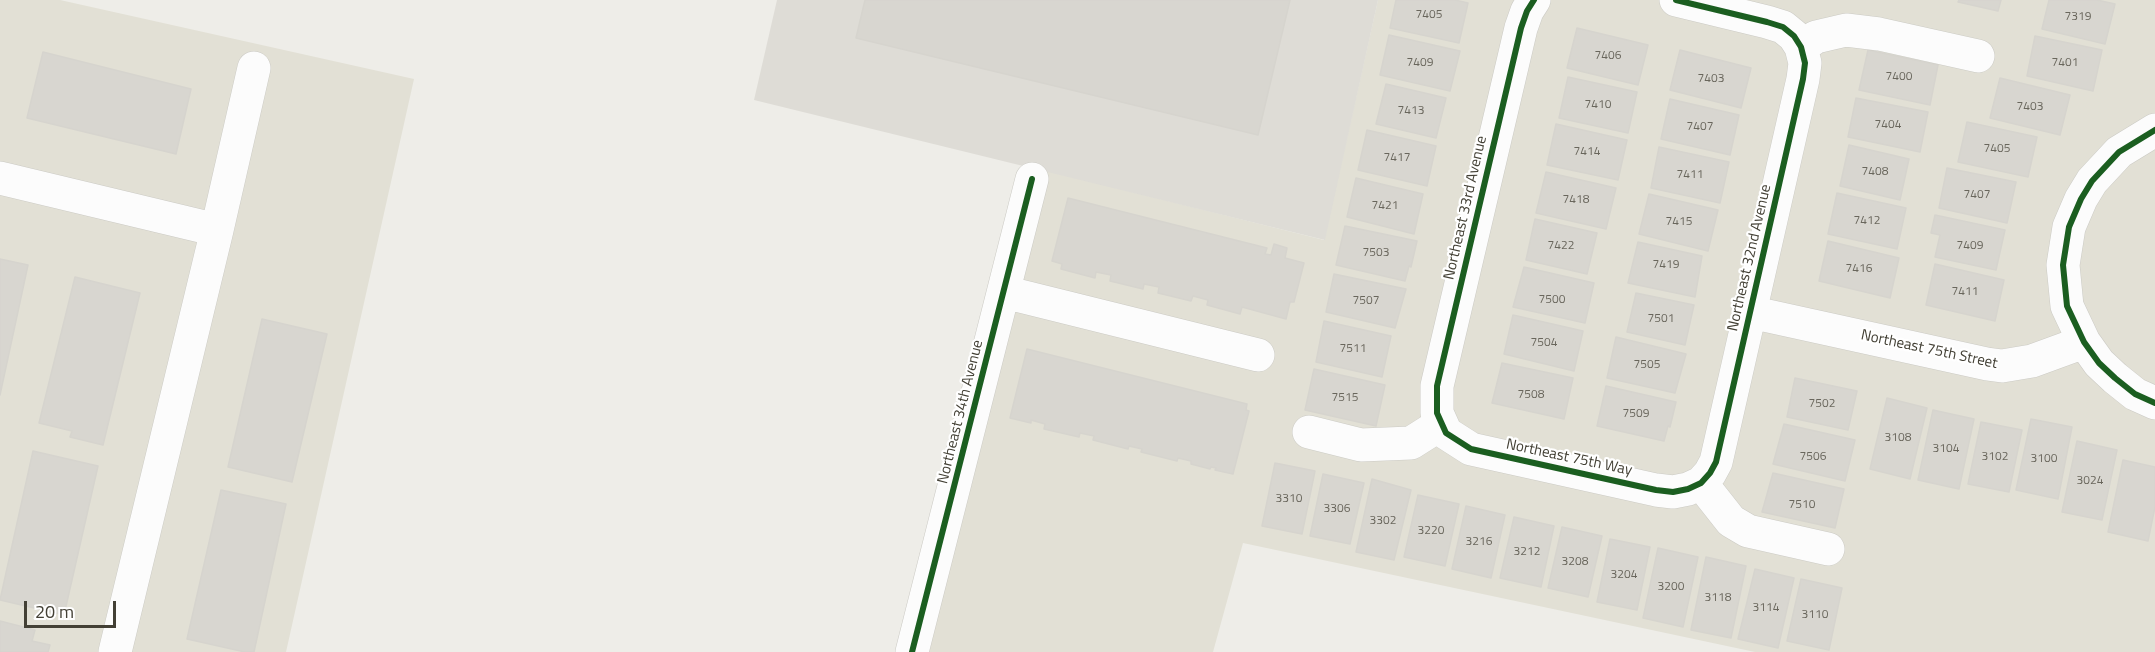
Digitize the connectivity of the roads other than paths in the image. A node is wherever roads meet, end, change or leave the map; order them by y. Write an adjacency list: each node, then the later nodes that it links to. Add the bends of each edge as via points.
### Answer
1 (1534, 0): 15 (street, Northeast 33rd Avenue, via 1521,28 1437,386)
2 (1676, 0): 3 (street, via 1783,27)
3 (1798, 42): 4 (street, via 1846,30); 11 (street, Northeast 32nd Avenue, via 1805,63 1803,79)
4 (1978, 56)
5 (254, 68): 9 (street)
6 (2155, 130): 12 (street, via 2119,152 2098,172 2069,227 2063,256 2065,298)
7 (0, 178): 9 (street)
8 (1032, 178): 10 (street, Northeast 34th Avenue)
9 (217, 230): 19 (street)
10 (1004, 292): 13 (street); 20 (street, Northeast 34th Avenue)
11 (1750, 312): 12 (street, Northeast 75th Street, via 2002,366 2032,361); 17 (street, Northeast 32nd Avenue, via 1716,462)
12 (2084, 342): 14 (street, via 2120,382)
13 (1258, 355)
14 (2155, 403)
15 (1441, 424): 16 (street, via 1411,443 1361,445); 17 (street, Northeast 75th Way, via 1446,433 1471,449 1656,490 1673,492)
16 (1309, 432)
17 (1701, 483): 18 (street, via 1731,521 1748,531)
18 (1828, 549)
19 (115, 652)
20 (912, 652)

